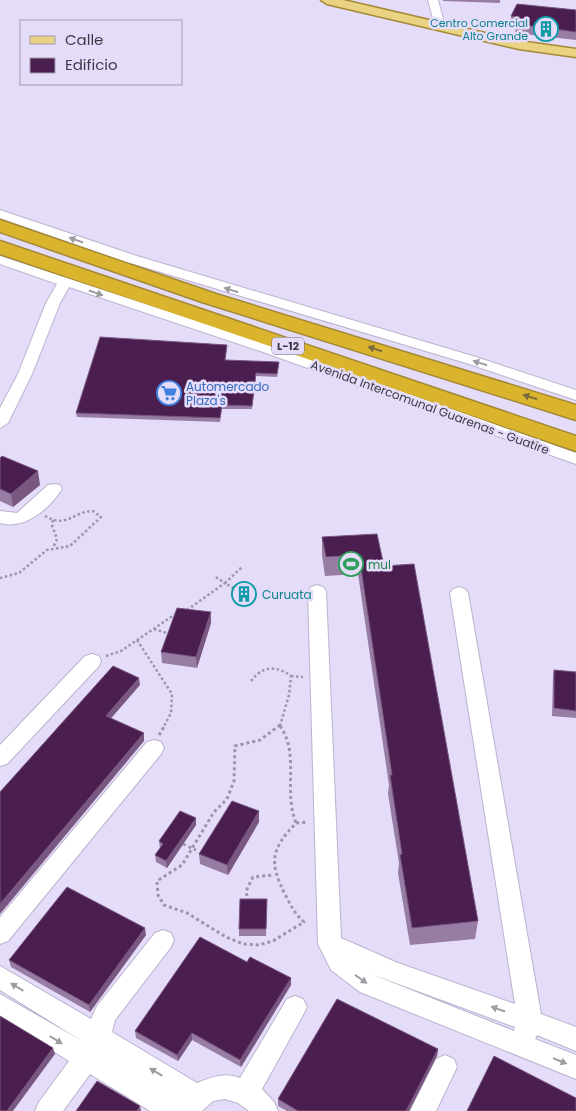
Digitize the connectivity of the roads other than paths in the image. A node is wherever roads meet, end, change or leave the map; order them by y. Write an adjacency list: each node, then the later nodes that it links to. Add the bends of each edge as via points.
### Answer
1 (327, 0): 3 (main road)
2 (433, 0): 3 (street)
3 (440, 26): 4 (main road, via 519,45)
4 (576, 52)
5 (0, 214): 11 (street, one-way to 5, via 132,259)
6 (0, 226): 10 (highway, L-12)
7 (0, 248): 15 (highway, Avenida Intercomunal Guarenas - Guatire / L-12)
8 (0, 260): 9 (street, Avenida Intercomunal Guarenas - Guatire / L-12)
9 (65, 282): 14 (street); 16 (street, Avenida Intercomunal Guarenas - Guatire / L-12, one-way to 16, via 286,355)
10 (209, 298): 11 (highway); 13 (highway, L-12, one-way to 10)
11 (379, 332): 12 (street, one-way to 11)
12 (576, 395)
13 (576, 413)
14 (0, 423)
15 (576, 444)
16 (576, 459)
17 (54, 489): 18 (street, via 19,520)
18 (0, 517)
19 (317, 591): 26 (street)
20 (460, 593): 30 (street)
21 (92, 661): 23 (street)
22 (154, 748): 24 (street)
23 (0, 758)
24 (0, 934)
25 (163, 940): 31 (street, via 105,1014)
26 (330, 944): 30 (street, one-way to 26, via 366,962); 33 (street, one-way to 33, via 339,963 368,984)
27 (0, 976): 31 (street, one-way to 27)
28 (0, 1005): 34 (street, one-way to 34)
29 (296, 1007): 37 (street)
30 (530, 1020): 32 (street); 33 (street)
31 (98, 1036): 34 (street); 38 (street, one-way to 31)
32 (576, 1040)
33 (521, 1046): 36 (street, one-way to 36)
34 (86, 1058): 39 (street); 40 (street)
35 (445, 1067): 42 (street)
36 (576, 1068)
37 (247, 1091): 38 (street, via 221,1087 209,1090); 41 (street)
38 (192, 1104)
39 (48, 1111)
40 (172, 1111)
41 (265, 1111)
42 (423, 1111)

